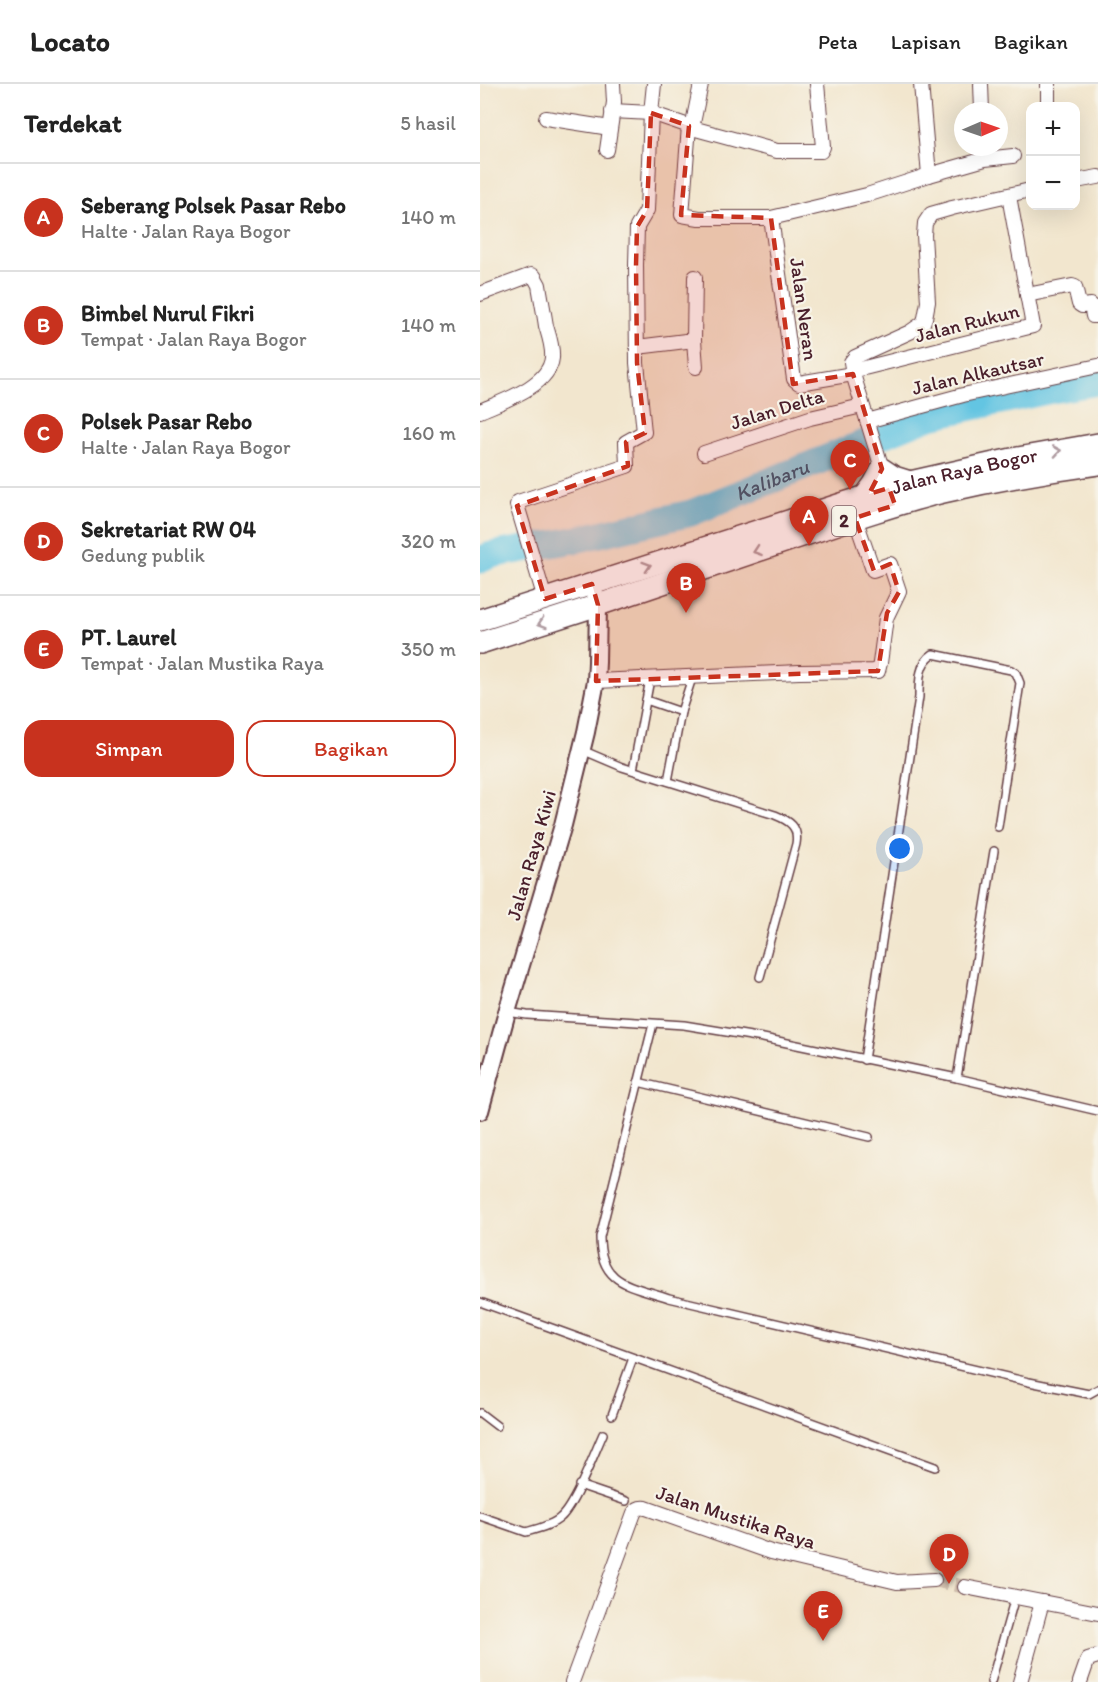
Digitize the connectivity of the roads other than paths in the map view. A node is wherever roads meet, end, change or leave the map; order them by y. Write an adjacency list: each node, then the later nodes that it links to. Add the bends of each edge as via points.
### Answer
1 (613, 84): 10 (street)
2 (654, 84): 11 (street)
3 (701, 84): 13 (street)
4 (816, 84): 13 (street, via 824,147 821,151 777,152)
5 (921, 84): 19 (street)
6 (981, 84): 8 (street)
7 (1048, 84): 9 (street)
8 (982, 102)
9 (1048, 102)
10 (612, 111): 11 (street); 14 (street)
11 (651, 113): 13 (street); 30 (street, via 647,210 637,227)
12 (546, 118): 14 (street)
13 (690, 127): 24 (street, via 682,215)
14 (610, 128): 15 (street)
15 (607, 150)
16 (976, 156): 19 (street)
17 (1008, 156): 18 (street)
18 (1012, 156)
19 (929, 175): 24 (street, via 867,195)
20 (1098, 177): 21 (street)
21 (1080, 179)
22 (1026, 191): 23 (street)
23 (1009, 196): 27 (street, Jalan Rukun); 33 (street, via 931,214 924,235 928,302 923,323)
24 (771, 218): 33 (street, Jalan Neran, via 794,380 799,383)
25 (695, 277): 29 (street)
26 (480, 294): 35 (street, via 534,276 552,357 544,376 535,384)
27 (1027, 295): 28 (street, via 1072,286 1079,304 1091,305 1093,315); 33 (street, Jalan Rukun, via 1033,326)
28 (1098, 316)
29 (694, 340): 30 (street); 32 (street)
30 (637, 347): 43 (street, via 644,429 626,442 627,465 518,502)
31 (1098, 366): 36 (street, Jalan Alkautsar, via 963,395)
32 (696, 367)
33 (853, 367): 34 (street)
34 (862, 406): 36 (street); 38 (street, Jalan Delta, via 810,418)
35 (480, 411)
36 (869, 427): 40 (street)
37 (1098, 444): 40 (highway, Jalan Raya Bogor / 2, one-way to 37, via 910,482)
38 (705, 453)
39 (1098, 464): 40 (highway, Jalan Raya Bogor / 2, via 942,492)
40 (885, 479): 41 (highway, Jalan Raya Bogor / 2); 42 (highway, Jalan Raya Bogor / 2, one-way to 40, via 866,495)
41 (855, 518): 44 (highway, Jalan Raya Bogor / 2, one-way to 44); 47 (street, via 873,570 890,564 899,591 886,618 879,669)
42 (592, 584): 43 (highway, Jalan Raya Bogor / 2); 44 (street)
43 (545, 599): 45 (highway, Jalan Raya Bogor / 2)
44 (598, 605): 46 (highway, Jalan Raya Bogor / 2, one-way to 46); 49 (street, Jalan Raya Kiwi)
45 (480, 620)
46 (480, 643)
47 (692, 678): 48 (street); 51 (lane)
48 (650, 679): 49 (street); 50 (lane)
49 (596, 681): 52 (street, Jalan Raya Kiwi)
50 (646, 700): 51 (lane); 53 (lane)
51 (681, 712): 54 (lane)
52 (581, 750): 53 (lane); 58 (street, Jalan Raya Kiwi, via 563,825)
53 (633, 770): 54 (lane)
54 (668, 781): 57 (lane, via 776,815 788,820 795,829 796,844)
55 (998, 826): 60 (lane, via 1020,683 1011,670 933,654 926,658 919,681)
56 (994, 851): 61 (lane)
57 (760, 977)
58 (507, 1012): 59 (lane); 63 (street, Jalan Raya Kiwi)
59 (653, 1024): 60 (lane, via 751,1036); 62 (lane)
60 (864, 1060): 61 (lane)
61 (957, 1078): 64 (lane)
62 (639, 1082): 65 (lane); 68 (lane, via 600,1237 600,1251 617,1280 669,1298 1029,1382 1089,1394)
63 (480, 1111)
64 (1098, 1112)
65 (869, 1137)
66 (481, 1305): 67 (lane)
67 (633, 1358): 70 (lane); 73 (lane)
68 (1098, 1389)
69 (480, 1413): 71 (lane)
70 (612, 1415)
71 (497, 1426)
72 (603, 1434): 74 (lane)
73 (935, 1467)
74 (579, 1485): 75 (lane); 76 (lane, via 563,1515 532,1531)
75 (627, 1501)
76 (480, 1516)
77 (934, 1580): 83 (street, Jalan Mustika Raya, via 897,1582 771,1552 641,1507 634,1513)
78 (965, 1587): 79 (street)
79 (1015, 1597): 80 (street); 84 (lane)
80 (1042, 1602): 81 (street); 85 (street)
81 (1098, 1613)
82 (1098, 1656): 86 (street, via 1088,1659)
83 (572, 1682)
84 (991, 1682)
85 (1020, 1682)
86 (1080, 1682)

